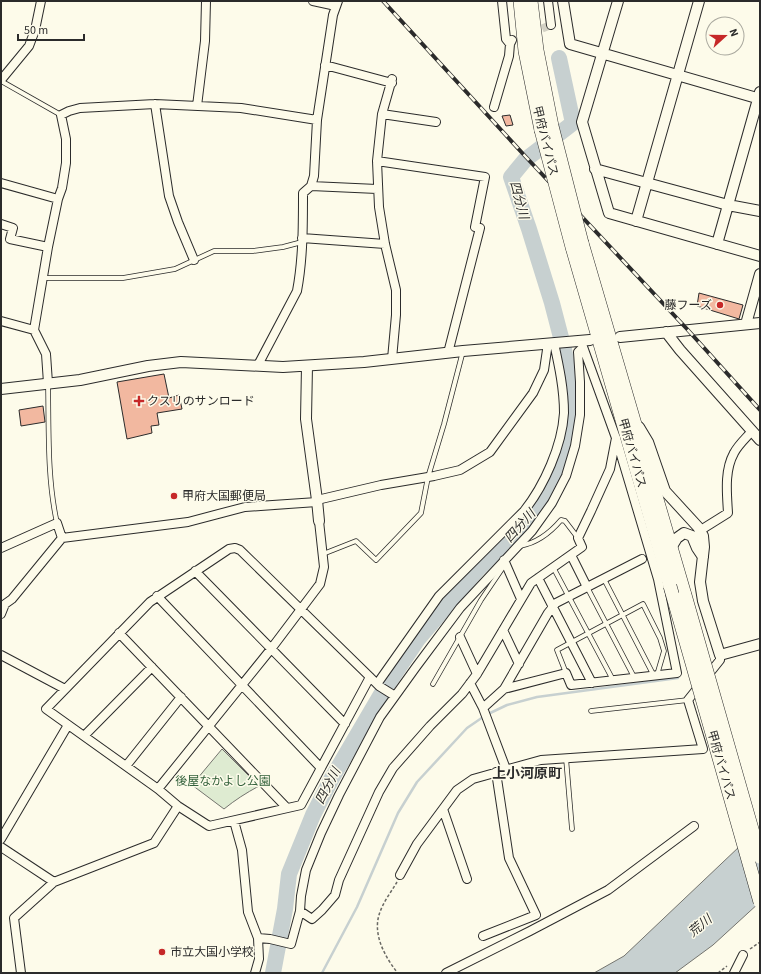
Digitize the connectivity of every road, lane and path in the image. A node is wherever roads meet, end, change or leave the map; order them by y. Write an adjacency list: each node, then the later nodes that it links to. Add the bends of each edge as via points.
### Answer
1 (41, 1): 16 (street, via 29,46)
2 (206, 1): 19 (street, via 205,41)
3 (313, 1): 11 (street)
4 (502, 1): 20 (street, via 506,39 511,42)
5 (520, 1): 25 (highway, 甲府バイパス, via 525,51)
6 (531, 1): 25 (highway, 甲府バイパス)
7 (548, 1): 12 (street)
8 (563, 1): 13 (street, via 570,44)
9 (618, 1): 13 (street)
10 (699, 1): 15 (street)
11 (337, 4): 14 (street)
12 (551, 25)
13 (602, 53): 15 (street); 27 (street, via 582,122)
14 (325, 64): 21 (street, via 392,81); 23 (street)
15 (678, 75): 17 (street); 29 (street)
16 (1, 80): 22 (lane)
17 (759, 96): 33 (street)
18 (155, 104): 19 (street); 22 (street, via 80,108); 43 (street, via 169,196)
19 (197, 106): 23 (street, via 241,108)
20 (494, 107)
21 (382, 114): 24 (street); 26 (street)
22 (61, 115): 32 (street, via 66,139 66,163)
23 (317, 120): 30 (street, via 314,176)
24 (436, 122)
25 (546, 128): 40 (highway, 甲府バイパス, bridge)
26 (377, 161): 31 (street); 55 (street, via 485,177 475,227 480,228)
27 (596, 169): 29 (street); 35 (street, via 609,213)
28 (1, 183): 32 (street)
29 (647, 183): 33 (street); 35 (street)
30 (311, 186): 31 (street); 37 (street, via 303,193)
31 (377, 188): 38 (street)
32 (58, 199): 41 (street)
33 (728, 205): 34 (street); 39 (street)
34 (760, 211)
35 (636, 221): 39 (street)
36 (1, 224): 41 (street, via 13,228 10,239)
37 (302, 240): 38 (street); 43 (lane, via 283,248 214,251); 57 (street, via 297,292)
38 (385, 244): 56 (street, via 396,290)
39 (717, 244): 42 (street)
40 (577, 245): 61 (highway, 甲府バイパス); 146 (highway, 甲府バイパス, bridge)
41 (48, 247): 45 (street)
42 (760, 256)
43 (194, 260): 45 (lane, via 175,269 123,278)
44 (760, 274): 48 (street)
45 (43, 278): 49 (street)
46 (1, 321): 49 (street)
47 (760, 323): 48 (street)
48 (746, 324): 50 (street)
49 (34, 330): 59 (street, via 46,354)
50 (666, 332): 51 (street); 62 (street)
51 (620, 337)
52 (551, 343): 53 (street); 54 (street); 65 (street, via 544,370 533,393 490,452 460,470); 114 (street, via 561,377 564,413 558,443 546,476 524,511 439,596)
53 (582, 343): 63 (street); 72 (street, via 578,352 580,415 575,446 566,476 552,503)
54 (463, 351): 55 (street); 65 (lane)
55 (448, 353): 56 (street)
56 (392, 359): 58 (street)
57 (258, 365): 58 (street); 59 (street, via 181,362)
58 (307, 366): 66 (street, via 306,419)
59 (48, 384): 60 (street); 68 (lane, via 52,504)
60 (1, 389)
61 (633, 418): 74 (highway, 甲府バイパス); 77 (street, via 648,442 665,491 703,536)
62 (752, 431): 64 (street); 69 (street, via 734,453 730,464 727,486 728,513)
63 (616, 438): 71 (street, via 610,469); 106 (street, via 658,580 677,673)
64 (760, 440)
65 (428, 477): 66 (street, via 381,485); 75 (lane, via 421,513 376,560 356,541)
66 (317, 501): 67 (street); 70 (street, via 245,507 188,522)
67 (319, 521): 75 (street)
68 (57, 523): 70 (street); 73 (street)
69 (704, 528)
70 (62, 538): 90 (street, via 5,604)
71 (578, 538): 72 (lane, via 565,521 561,520 553,530 531,544); 76 (street, via 582,547)
72 (518, 547): 79 (street)
73 (1, 548)
74 (671, 548): 77 (street, via 684,532 692,536); 131 (highway, 甲府バイパス, bridge)
75 (322, 554): 89 (street, via 324,567 320,584)
76 (572, 555): 80 (street); 84 (street)
77 (703, 557): 101 (street, via 700,582 703,601)
78 (642, 559): 83 (street)
79 (505, 562): 87 (street); 96 (lane); 117 (street, via 460,608)
80 (553, 568): 82 (street); 86 (lane)
81 (195, 571): 85 (street); 89 (street, via 229,549 235,548); 99 (street)
82 (538, 578): 87 (street, via 531,583); 88 (street)
83 (604, 579): 84 (street); 91 (lane)
84 (587, 587): 86 (street); 92 (lane)
85 (157, 596): 94 (street); 113 (street)
86 (569, 596): 88 (street); 95 (lane)
87 (522, 599): 93 (street)
88 (553, 607): 97 (street); 102 (street)
89 (301, 609): 99 (street); 107 (street)
90 (1, 614)
91 (622, 615): 92 (lane); 106 (lane); 106 (lane, via 643,604 664,651)
92 (606, 624): 95 (lane); 108 (lane)
93 (503, 630): 102 (street); 105 (street)
94 (119, 633): 103 (street); 115 (street)
95 (589, 634): 97 (lane); 109 (lane)
96 (460, 637): 105 (street); 112 (lane)
97 (571, 643): 104 (lane, via 558,650); 111 (street)
98 (760, 644): 101 (street)
99 (271, 649): 113 (street); 122 (street)
100 (1, 655): 115 (street)
101 (720, 655): 119 (street, via 720,660)
102 (519, 664): 116 (street)
103 (152, 667): 118 (street); 125 (street)
104 (566, 672): 111 (street, via 571,685); 116 (street)
105 (477, 674): 110 (street)
106 (656, 675): 108 (street)
107 (370, 677): 114 (street); 122 (street)
108 (635, 678): 109 (street)
109 (613, 680): 111 (street)
110 (470, 683): 120 (street); 147 (street, via 393,768 379,792 339,880 335,895 312,919)
111 (592, 683)
112 (433, 684)
113 (242, 685): 124 (street); 128 (street)
114 (378, 685): 117 (street)
115 (65, 689): 123 (street, via 46,709)
116 (504, 689): 120 (street)
117 (394, 695): 147 (street, via 360,754 321,833 306,870 300,896)
118 (181, 697): 124 (street); 127 (street)
119 (688, 700): 121 (lane); 126 (street, via 703,749)
120 (483, 709): 129 (street)
121 (591, 711)
122 (344, 724): 128 (street)
123 (68, 725): 125 (street); 140 (street)
124 (209, 726): 132 (street); 134 (street)
125 (84, 736): 127 (street)
126 (566, 758): 129 (street, via 541,760); 138 (lane)
127 (126, 766): 132 (street)
128 (321, 768): 134 (street, via 301,805)
129 (506, 769): 130 (street)
130 (496, 772): 135 (street, via 473,778 457,790); 148 (street, via 509,858 536,915)
131 (737, 779): 139 (highway, bridge); 142 (highway, 甲府バイパス, bridge)
132 (158, 789): 133 (street)
133 (178, 806): 136 (street, via 209,826); 145 (street, via 154,843)
134 (287, 808): 136 (street)
135 (443, 809): 143 (street, via 417,844); 144 (street)
136 (234, 821): 149 (street, via 242,850 248,912)
137 (694, 826): 154 (street, via 608,890)
138 (572, 829)
139 (760, 836)
140 (1, 839)
141 (1, 847): 145 (street)
142 (760, 857)
143 (400, 875): 151 (path, via 379,915 377,932 389,963)
144 (467, 879)
145 (54, 882): 152 (street, via 14,918)
146 (760, 902)
147 (300, 911): 149 (street, via 291,944)
148 (483, 936)
149 (258, 938): 153 (street, via 259,959)
150 (743, 955): 155 (street)
151 (396, 972)
152 (21, 973)
153 (255, 973)
154 (446, 973)
155 (734, 973)

